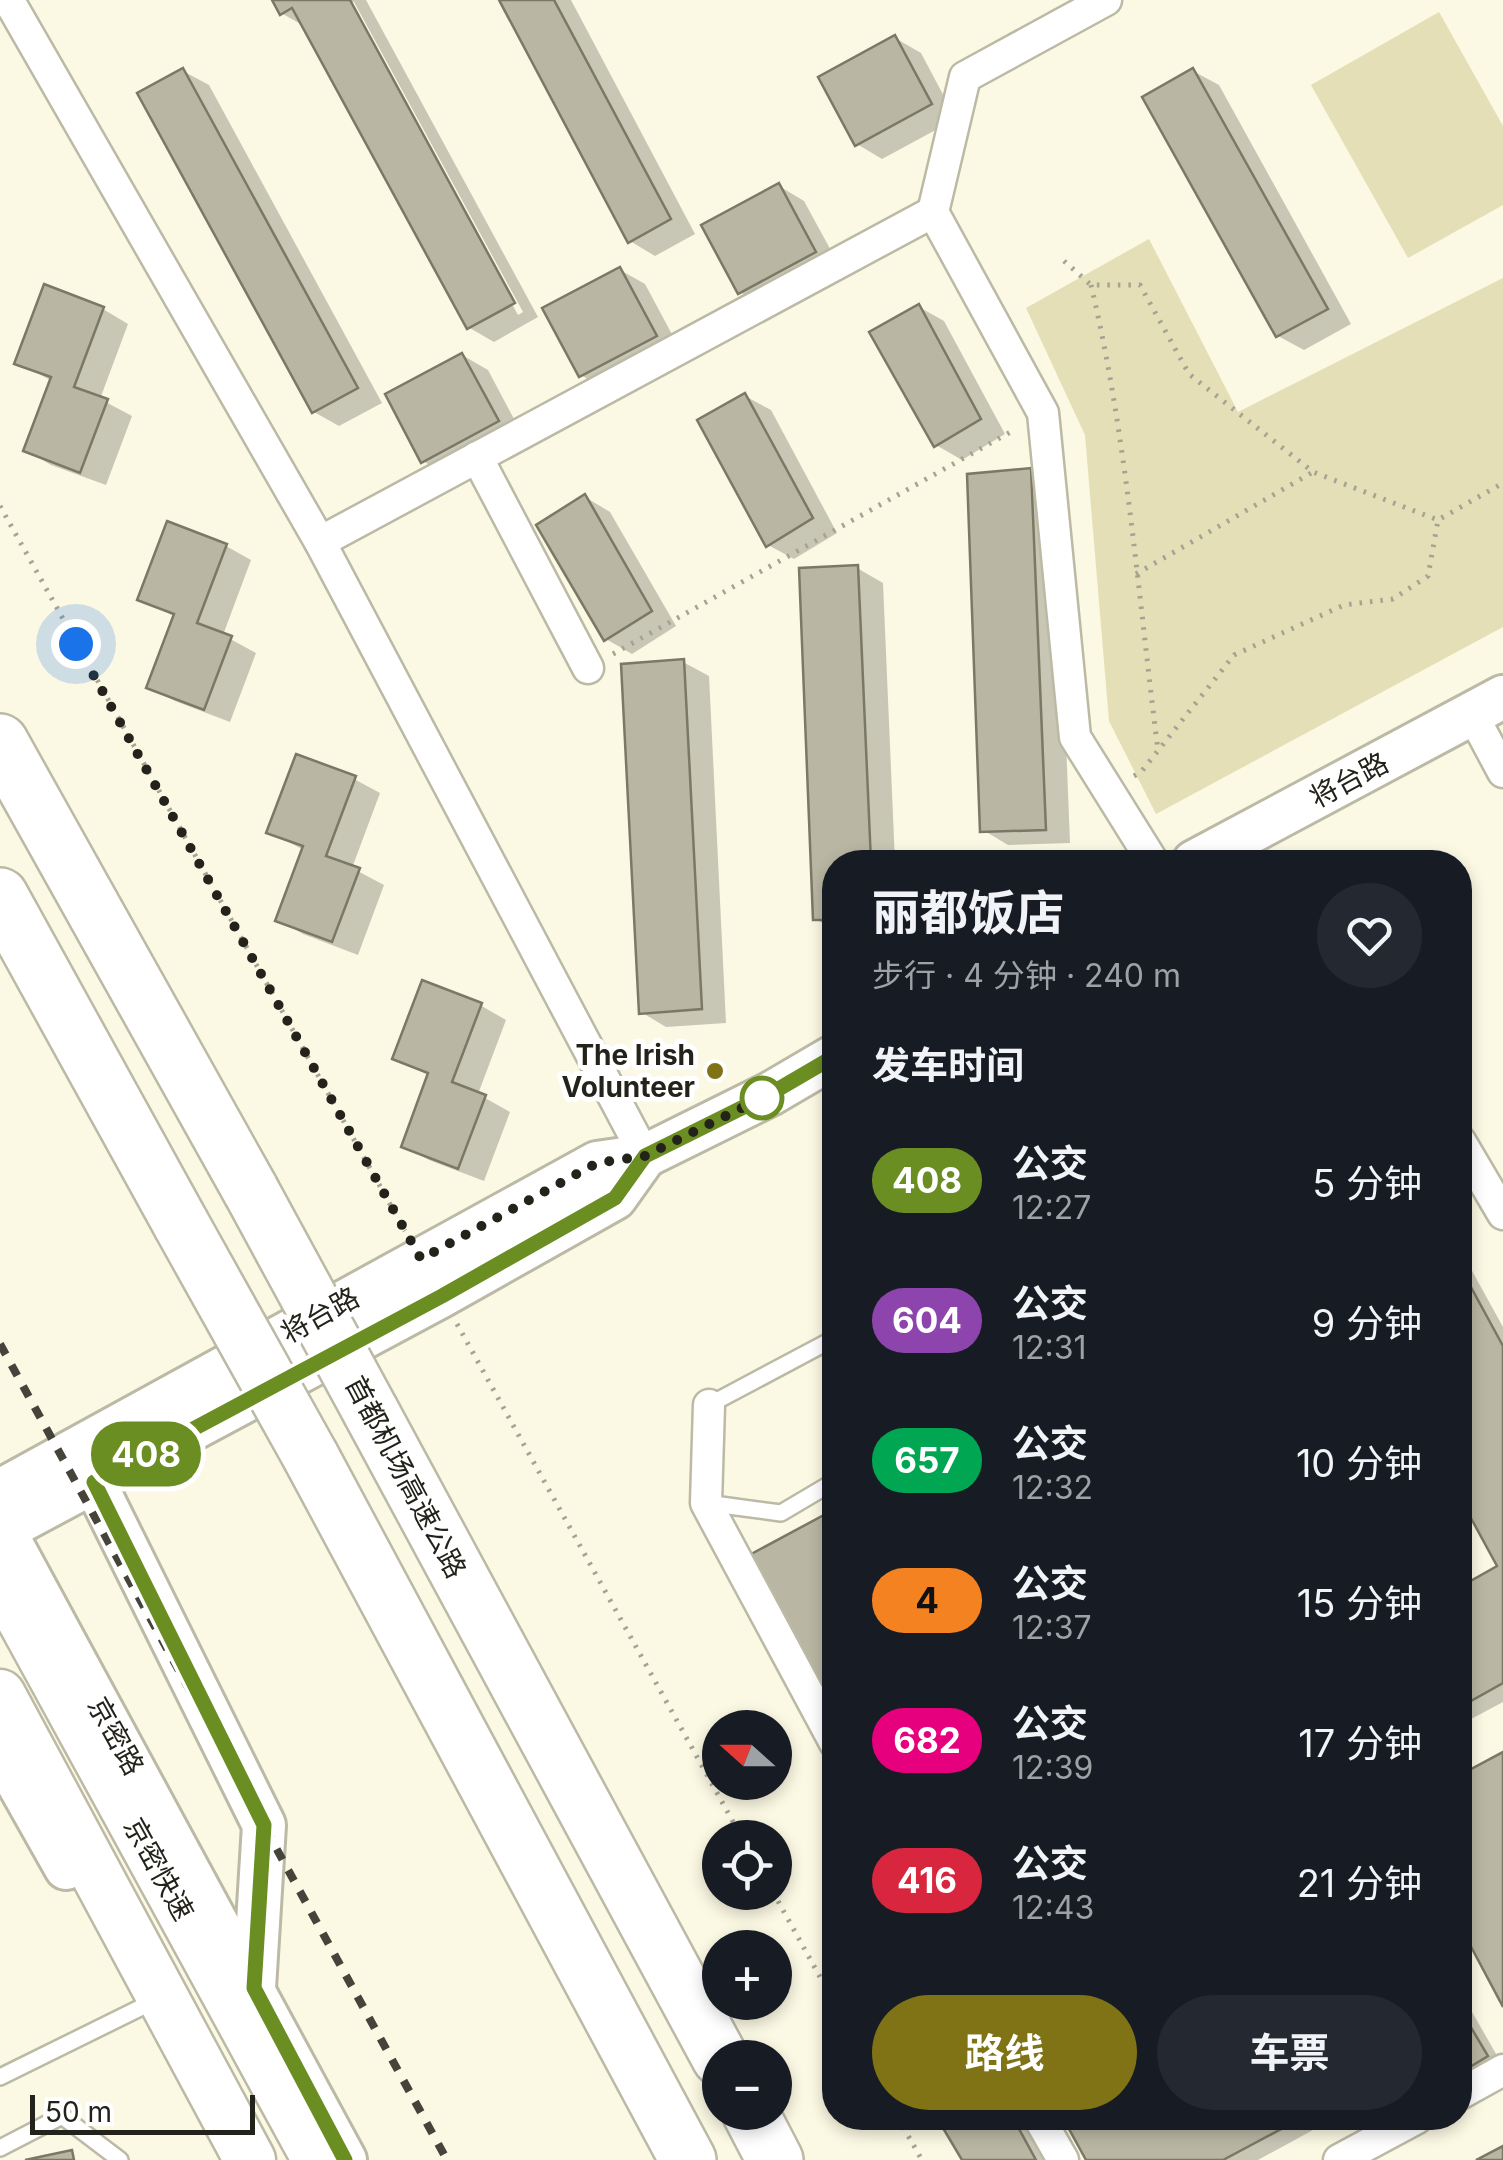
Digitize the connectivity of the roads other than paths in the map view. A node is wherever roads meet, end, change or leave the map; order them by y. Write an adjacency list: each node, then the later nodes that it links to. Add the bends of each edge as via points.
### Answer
1 (1106, 0): 3 (street, via 965,77)
2 (12, 6): 5 (street)
3 (933, 212): 4 (street); 10 (street, via 1042,414 1075,737)
4 (478, 458): 5 (street); 6 (street)
5 (320, 542): 14 (street)
6 (588, 668)
7 (1487, 706): 9 (street); 11 (main road, 将台路)
8 (0, 742): 29 (highway, 首都机场高速公路, bridge, via 251,1190)
9 (1503, 772)
10 (1146, 850)
11 (1217, 850)
12 (0, 896): 42 (highway, bridge, via 311,1456)
13 (822, 1064): 14 (main road, 将台路)
14 (645, 1156): 17 (main road, 将台路, via 615,1198)
15 (1472, 1162): 16 (street)
16 (1503, 1214)
17 (431, 1278): 20 (main road, 将台路); 23 (main road, 将台路)
18 (822, 1345): 19 (lane)
19 (709, 1405): 22 (street)
20 (94, 1482): 23 (main road, 将台路); 27 (main road, via 264,1825)
21 (822, 1489): 22 (lane, via 781,1513)
22 (706, 1504): 25 (street)
23 (1, 1531): 27 (main road, 京密路); 40 (highway, 京密快速)
24 (0, 1695): 39 (highway, 京密快速)
25 (822, 1719)
26 (0, 1752): 28 (main road)
27 (254, 1988): 41 (main road, 京密路)
28 (144, 2006): 31 (lane); 38 (main road)
29 (710, 2040)
30 (1503, 2070): 32 (street)
31 (0, 2078)
32 (1472, 2087)
33 (759, 2130): 43 (highway)
34 (1046, 2130): 44 (street)
35 (1395, 2130): 45 (street)
36 (0, 2148): 37 (lane, via 62,2116)
37 (120, 2160)
38 (230, 2160)
39 (250, 2160)
40 (318, 2160)
41 (346, 2160)
42 (688, 2160)
43 (775, 2160)
44 (1063, 2160)
45 (1339, 2160)

